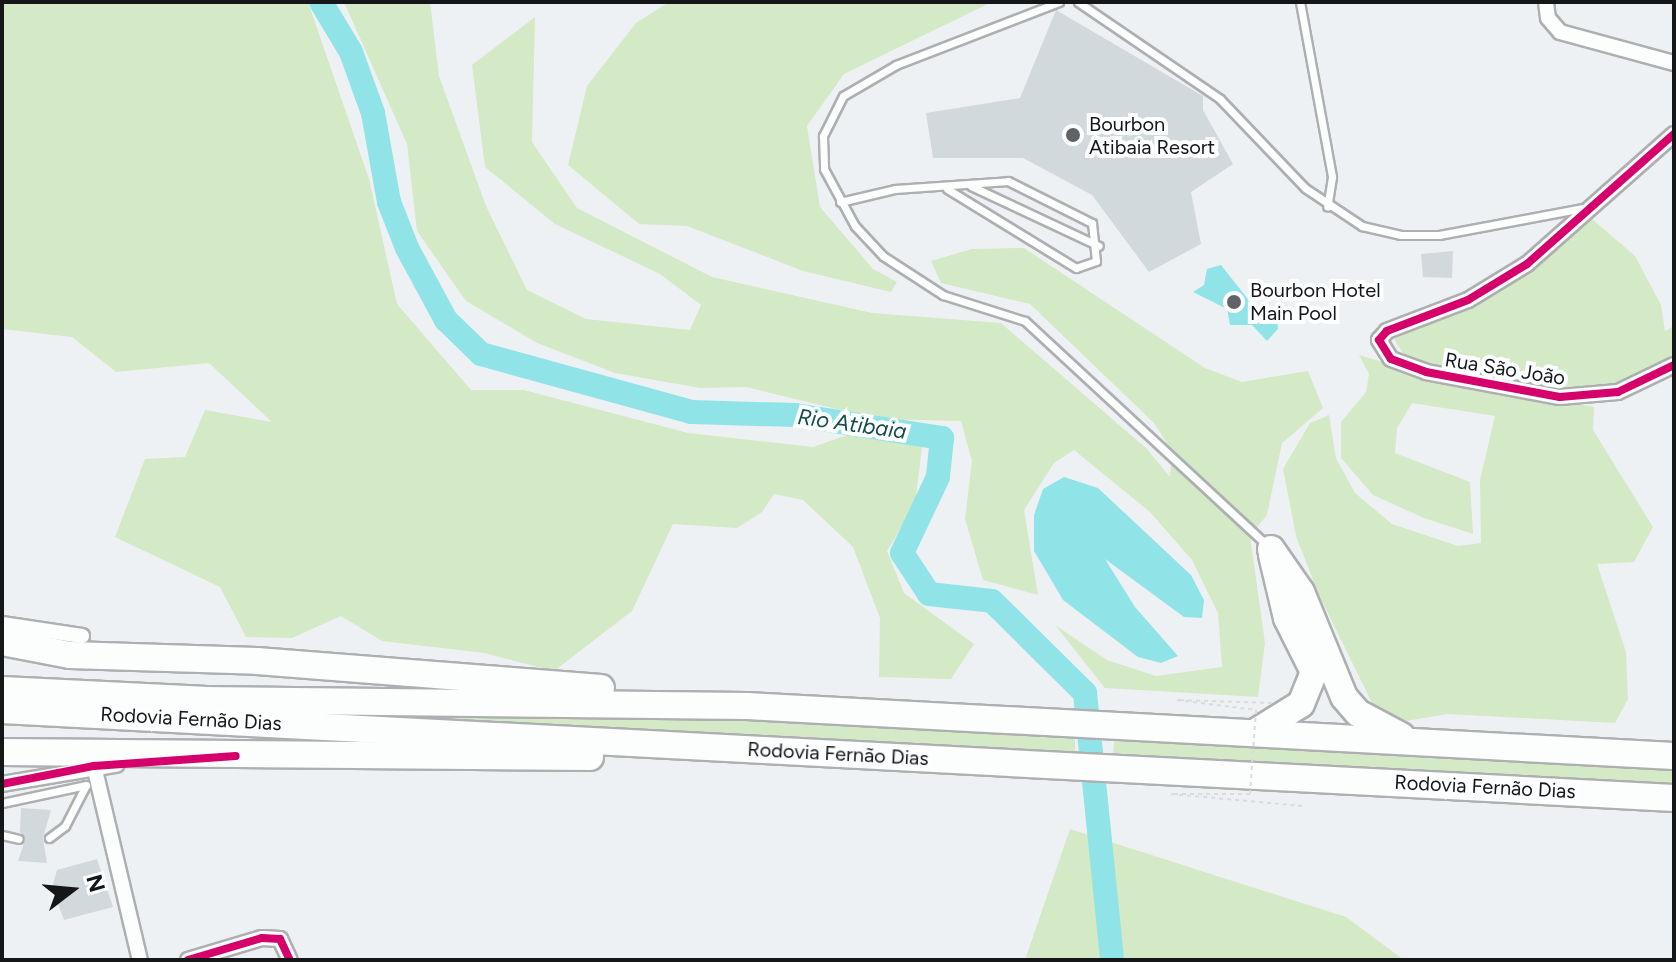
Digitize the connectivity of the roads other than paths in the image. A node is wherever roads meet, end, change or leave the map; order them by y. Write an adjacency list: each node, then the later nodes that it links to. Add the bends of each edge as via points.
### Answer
1 (1059, 2): 9 (lane, via 896,65 843,96 823,136 824,169)
2 (1078, 2): 11 (lane, via 1220,99)
3 (1300, 2): 11 (lane, via 1332,177)
4 (1546, 4): 5 (street, via 1560,32)
5 (1674, 63)
6 (1674, 134): 10 (street)
7 (971, 186): 8 (lane); 12 (lane); 12 (lane, via 1008,181 1092,223)
8 (947, 189): 9 (lane, via 895,189); 12 (lane, via 1076,268 1096,261)
9 (840, 202): 14 (lane, via 883,256 943,295 1025,321)
10 (1591, 206): 11 (lane, via 1471,232 1414,235 1362,226); 13 (street, Rua São João, via 1503,280 1387,331 1380,347 1391,359 1426,372 1560,397 1618,392)
11 (1327, 207)
12 (1099, 246)
13 (1674, 365)
14 (1271, 549): 21 (highway, via 1287,618 1314,672 1301,704); 22 (highway, via 1301,592 1344,697 1375,724)
15 (2, 624): 16 (street)
16 (82, 636)
17 (2, 642): 19 (highway, via 70,655 257,661)
18 (2, 690): 19 (highway, Rodovia Fernão Dias, via 203,700)
19 (747, 706): 21 (highway, Rodovia Fernão Dias, via 1033,726)
20 (2, 710): 23 (highway, Rodovia Fernão Dias)
21 (1254, 733): 22 (highway, Rodovia Fernão Dias)
22 (1412, 741): 26 (highway, Rodovia Fernão Dias)
23 (745, 750): 25 (highway, via 614,757); 30 (highway, Rodovia Fernão Dias, via 1152,767)
24 (2, 752): 25 (highway)
25 (236, 756): 27 (street)
26 (1674, 756)
27 (94, 766): 28 (street); 29 (street)
28 (2, 784)
29 (92, 784): 31 (lane); 33 (lane, via 65,826); 35 (street)
30 (1674, 798)
31 (2, 803)
32 (2, 835): 34 (lane)
33 (49, 838)
34 (19, 839)
35 (140, 960)
36 (188, 960): 37 (street, via 262,938 280,939)
37 (290, 960)

